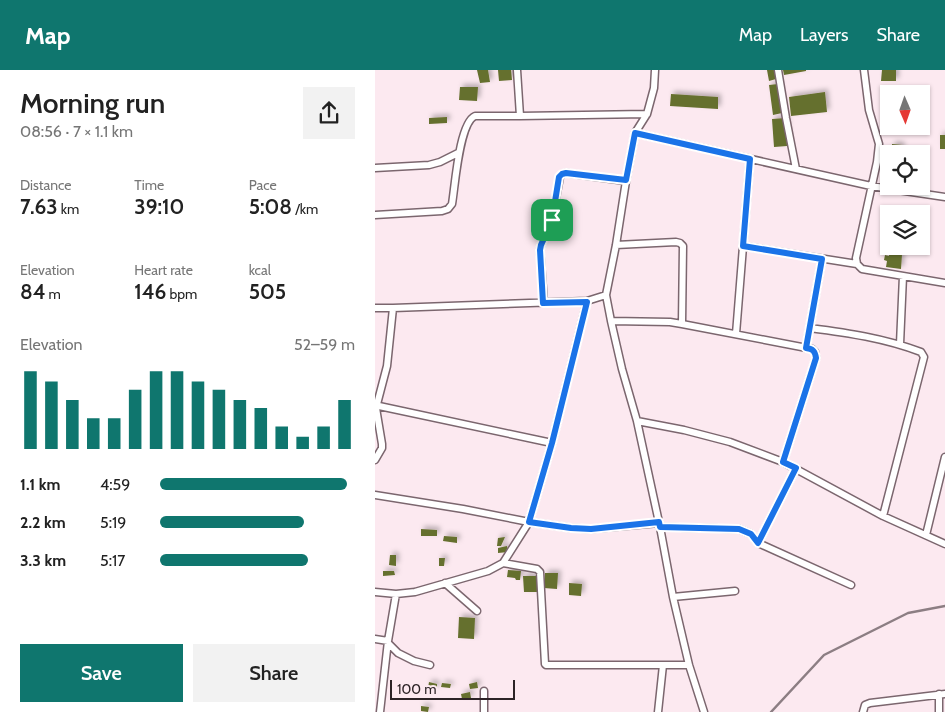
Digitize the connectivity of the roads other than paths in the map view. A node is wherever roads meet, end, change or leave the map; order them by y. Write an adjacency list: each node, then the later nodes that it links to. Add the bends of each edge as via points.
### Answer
1 (517, 70): 6 (street)
2 (655, 70): 5 (street)
3 (778, 70): 11 (street)
4 (864, 70): 13 (street, via 869,110 879,144)
5 (647, 114): 6 (street); 7 (street)
6 (520, 116): 8 (street, via 471,118)
7 (635, 133): 9 (street); 12 (street)
8 (459, 153): 10 (street, via 429,165); 15 (street, via 453,204 448,209)
9 (750, 159): 11 (street); 17 (street)
10 (375, 168)
11 (796, 169): 13 (street)
12 (626, 180): 16 (street); 24 (street, via 566,173 559,177 552,220 540,250)
13 (871, 186): 14 (street); 19 (street)
14 (945, 197)
15 (375, 215)
16 (616, 245): 22 (street); 28 (street, via 676,242 683,246)
17 (743, 246): 18 (street); 30 (street)
18 (822, 259): 19 (street); 29 (street)
19 (857, 264): 20 (street, via 862,269)
20 (903, 276): 21 (street); 31 (street)
21 (945, 283)
22 (606, 295): 23 (street); 27 (street)
23 (587, 302): 24 (street); 35 (street)
24 (543, 303): 26 (street)
25 (375, 308): 26 (street)
26 (393, 308): 33 (street, via 387,366)
27 (611, 321): 28 (street); 34 (street)
28 (682, 324): 30 (street)
29 (810, 328): 31 (street, via 859,334); 32 (street)
30 (736, 334): 32 (street)
31 (900, 344): 41 (street, via 921,352 924,357)
32 (806, 348): 38 (street, via 815,352 816,358)
33 (377, 406): 35 (street); 37 (street, via 382,444)
34 (637, 421): 38 (street, via 730,442); 43 (street)
35 (552, 443): 42 (street)
36 (945, 457): 44 (street)
37 (375, 460)
38 (783, 462): 39 (street)
39 (796, 468): 41 (street); 45 (street)
40 (375, 495): 42 (street)
41 (883, 516): 44 (street)
42 (529, 522): 43 (street, via 591,529); 47 (street)
43 (660, 525): 45 (street, via 739,529 751,534); 53 (street)
44 (925, 535): 46 (street)
45 (758, 543): 49 (street)
46 (945, 544)
47 (503, 563): 48 (street, via 488,571); 57 (street, via 540,572 546,665)
48 (445, 583): 52 (street); 54 (street)
49 (851, 585)
50 (735, 591): 53 (street)
51 (375, 592): 52 (street)
52 (396, 594): 56 (street)
53 (673, 597): 58 (street)
54 (477, 611)
55 (375, 639): 56 (street)
56 (388, 642): 59 (street, via 398,654); 62 (street)
57 (663, 665): 58 (street); 64 (street)
58 (689, 665): 65 (street)
59 (430, 666)
60 (483, 691): 63 (street)
61 (942, 694): 66 (street, via 869,703); 67 (street)
62 (380, 712)
63 (484, 712)
64 (658, 712)
65 (704, 712)
66 (863, 712)
67 (939, 712)

